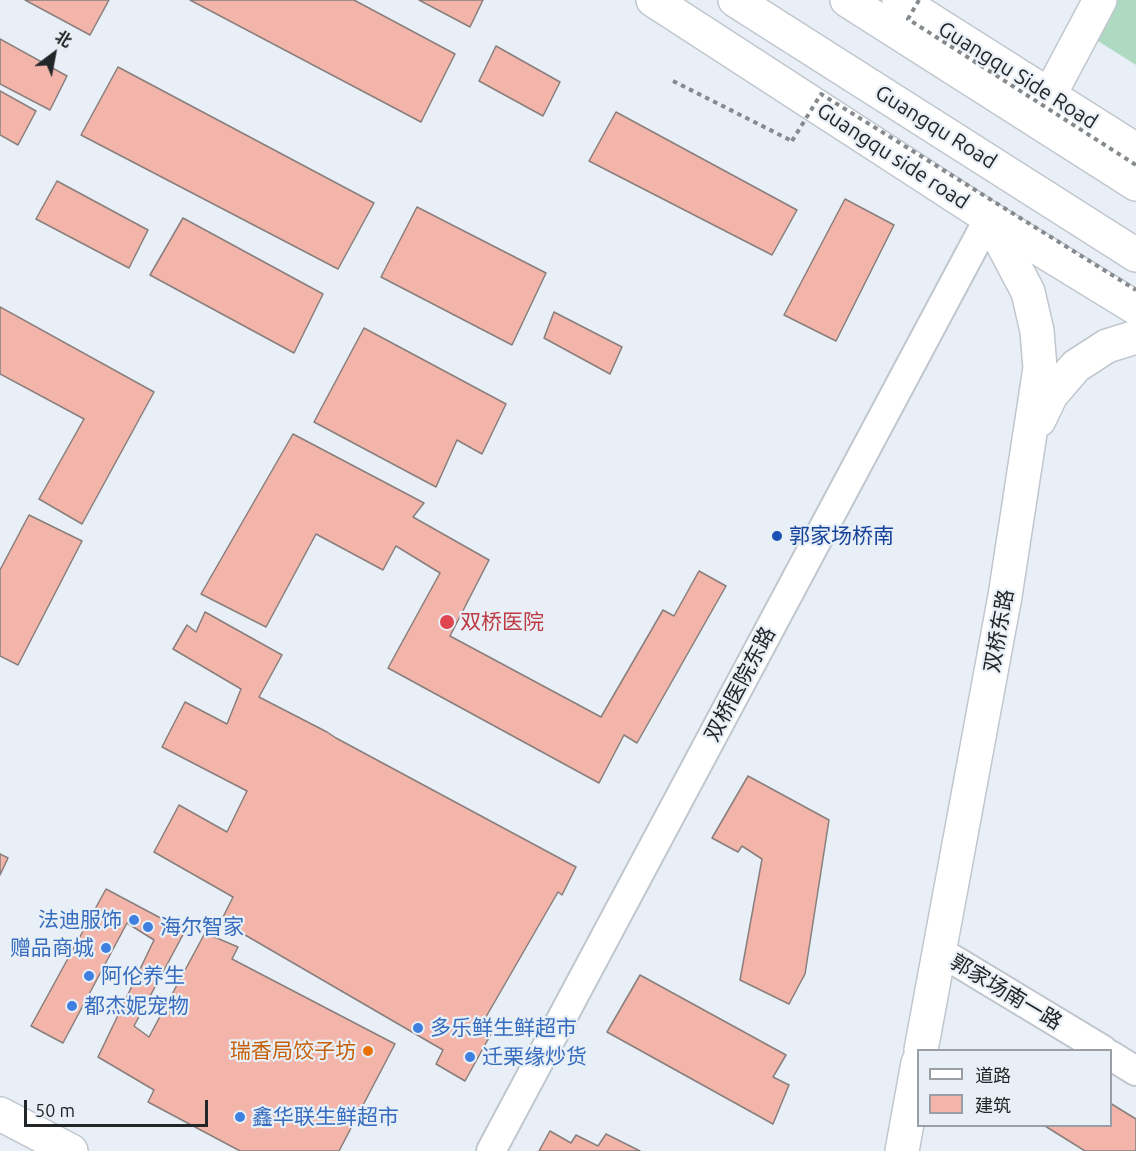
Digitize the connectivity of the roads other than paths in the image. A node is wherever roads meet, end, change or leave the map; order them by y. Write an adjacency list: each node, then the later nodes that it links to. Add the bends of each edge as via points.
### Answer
1 (653, 0): 9 (main road, Guangqu side road)
2 (735, 0): 10 (main road, Guangqu Road)
3 (847, 0): 8 (main road)
4 (899, 0): 6 (main road, Guangqu Side Road)
5 (1100, 0): 6 (main road)
6 (1049, 96): 7 (main road, Guangqu Side Road)
7 (1136, 150)
8 (1136, 184)
9 (989, 218): 11 (main road, Guangqu side road); 13 (main road, 双桥东路, via 1028,292 1037,331 1040,368); 22 (street, 双桥医院东路)
10 (1136, 255)
11 (1136, 308)
12 (1136, 337): 13 (main road, via 1107,346 1077,366 1051,395)
13 (1030, 438): 14 (main road, 双桥东路)
14 (939, 951): 15 (main road, 双桥东路); 16 (street, 郭家场南一路)
15 (921, 1049)
16 (1101, 1049)
17 (1112, 1056): 19 (street)
18 (917, 1068): 23 (main road)
19 (1136, 1071)
20 (0, 1114): 21 (main road)
21 (71, 1151)
22 (491, 1151)
23 (902, 1151)

